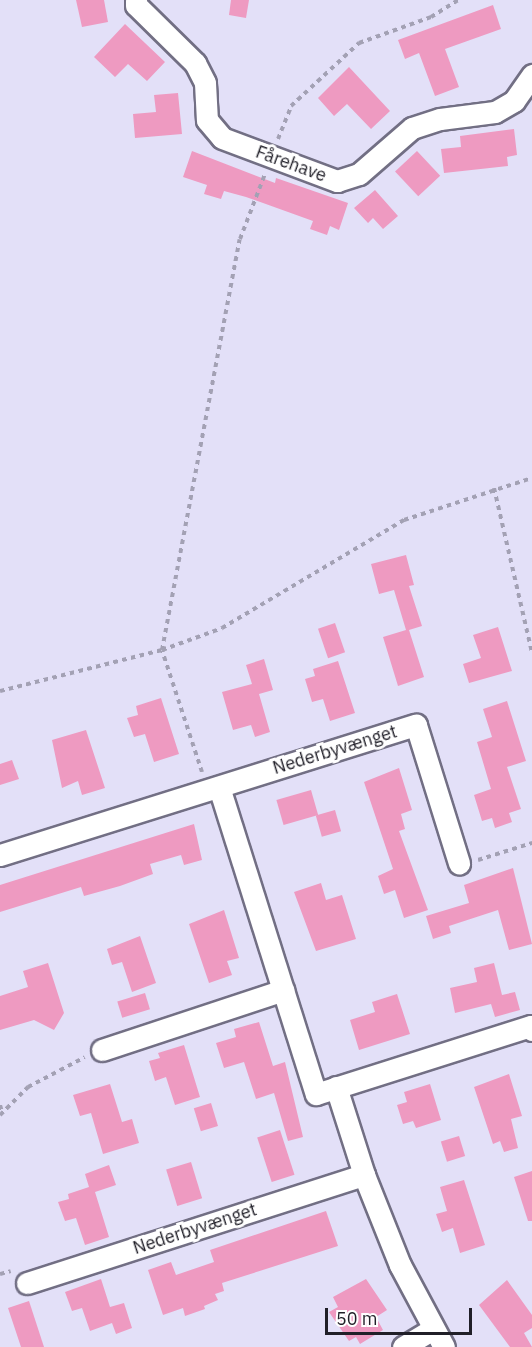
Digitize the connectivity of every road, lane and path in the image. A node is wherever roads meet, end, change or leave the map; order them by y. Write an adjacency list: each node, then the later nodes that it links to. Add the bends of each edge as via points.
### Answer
1 (136, 0): 4 (street, Fårehave, via 195,63 205,83 207,120 222,138)
2 (458, 0): 4 (path, via 431,17 359,43 291,106)
3 (532, 75): 4 (street, Fårehave, via 514,101 495,112 440,119 412,128 359,174 337,181)
4 (271, 157): 7 (path, via 240,239)
5 (532, 478): 6 (path)
6 (494, 488): 7 (path, via 404,520 222,628); 8 (path)
7 (162, 650): 9 (path); 10 (path)
8 (532, 652)
9 (0, 691)
10 (214, 788): 12 (street, Nederbyvænget); 13 (street, Nederbyvænget, via 416,725); 14 (street)
11 (532, 843): 13 (path)
12 (0, 855)
13 (459, 863)
14 (283, 990): 16 (street); 17 (street, via 316,1094)
15 (532, 1030): 17 (street, via 531,1026)
16 (102, 1050): 19 (path, via 28,1087)
17 (336, 1088): 20 (street)
18 (0, 1105): 19 (path)
19 (1, 1114)
20 (364, 1175): 21 (street, Nederbyvænget); 22 (street, via 400,1265)
21 (27, 1283)
22 (438, 1338): 23 (street)
23 (403, 1347)

